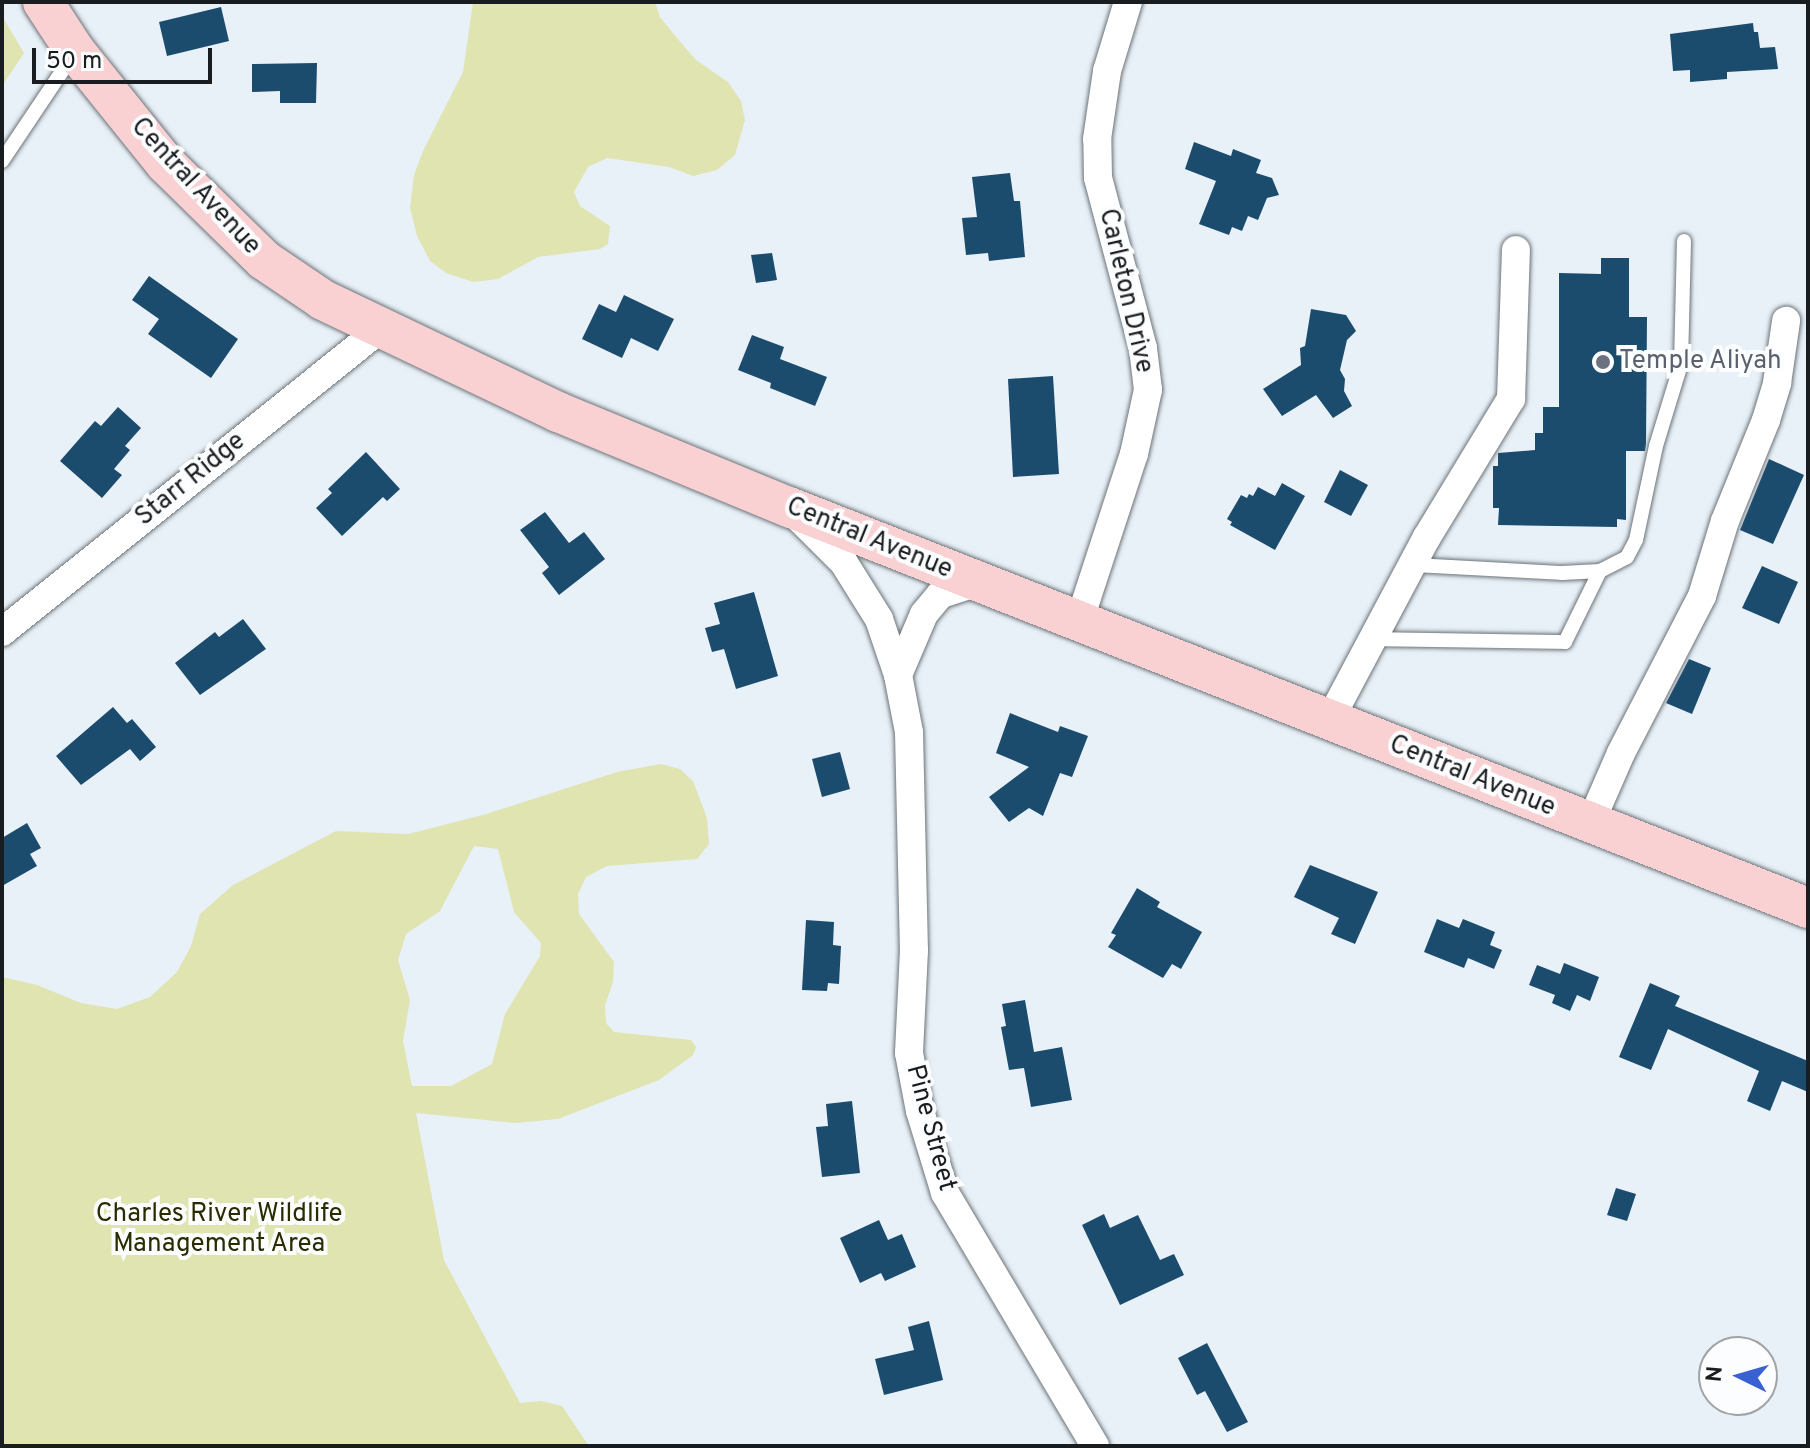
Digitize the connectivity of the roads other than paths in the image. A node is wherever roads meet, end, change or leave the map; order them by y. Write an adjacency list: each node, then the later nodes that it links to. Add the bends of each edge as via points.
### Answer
1 (43, 2): 3 (main road, Central Avenue)
2 (1128, 2): 13 (street, Carleton Drive, via 1107,71 1097,139 1098,178 1143,348 1148,390 1134,454)
3 (75, 51): 4 (lane); 8 (main road, Central Avenue, via 166,164 222,222 264,260 323,300)
4 (2, 161)
5 (1684, 241): 11 (lane, via 1681,364 1636,540 1627,557)
6 (1516, 250): 10 (street, via 1511,399)
7 (1786, 321): 18 (street, via 1766,420 1725,521 1702,596)
8 (381, 328): 9 (main road, Central Avenue, via 558,412); 14 (street, Starr Ridge)
9 (789, 507): 12 (main road, Central Avenue); 16 (street, Pine Street, via 844,563 879,619)
10 (1412, 565): 11 (lane); 15 (street)
11 (1600, 571): 15 (lane, via 1565,642)
12 (979, 582): 13 (main road, Central Avenue); 16 (street, via 941,594 924,614)
13 (1079, 622): 17 (main road, Central Avenue)
14 (2, 632)
15 (1373, 639): 17 (street)
16 (898, 675): 20 (street, Pine Street, via 909,732 914,950 909,1053 920,1111 945,1193)
17 (1329, 721): 18 (main road, Central Avenue)
18 (1590, 824): 19 (main road, Central Avenue)
19 (1808, 908)
20 (1095, 1446)

